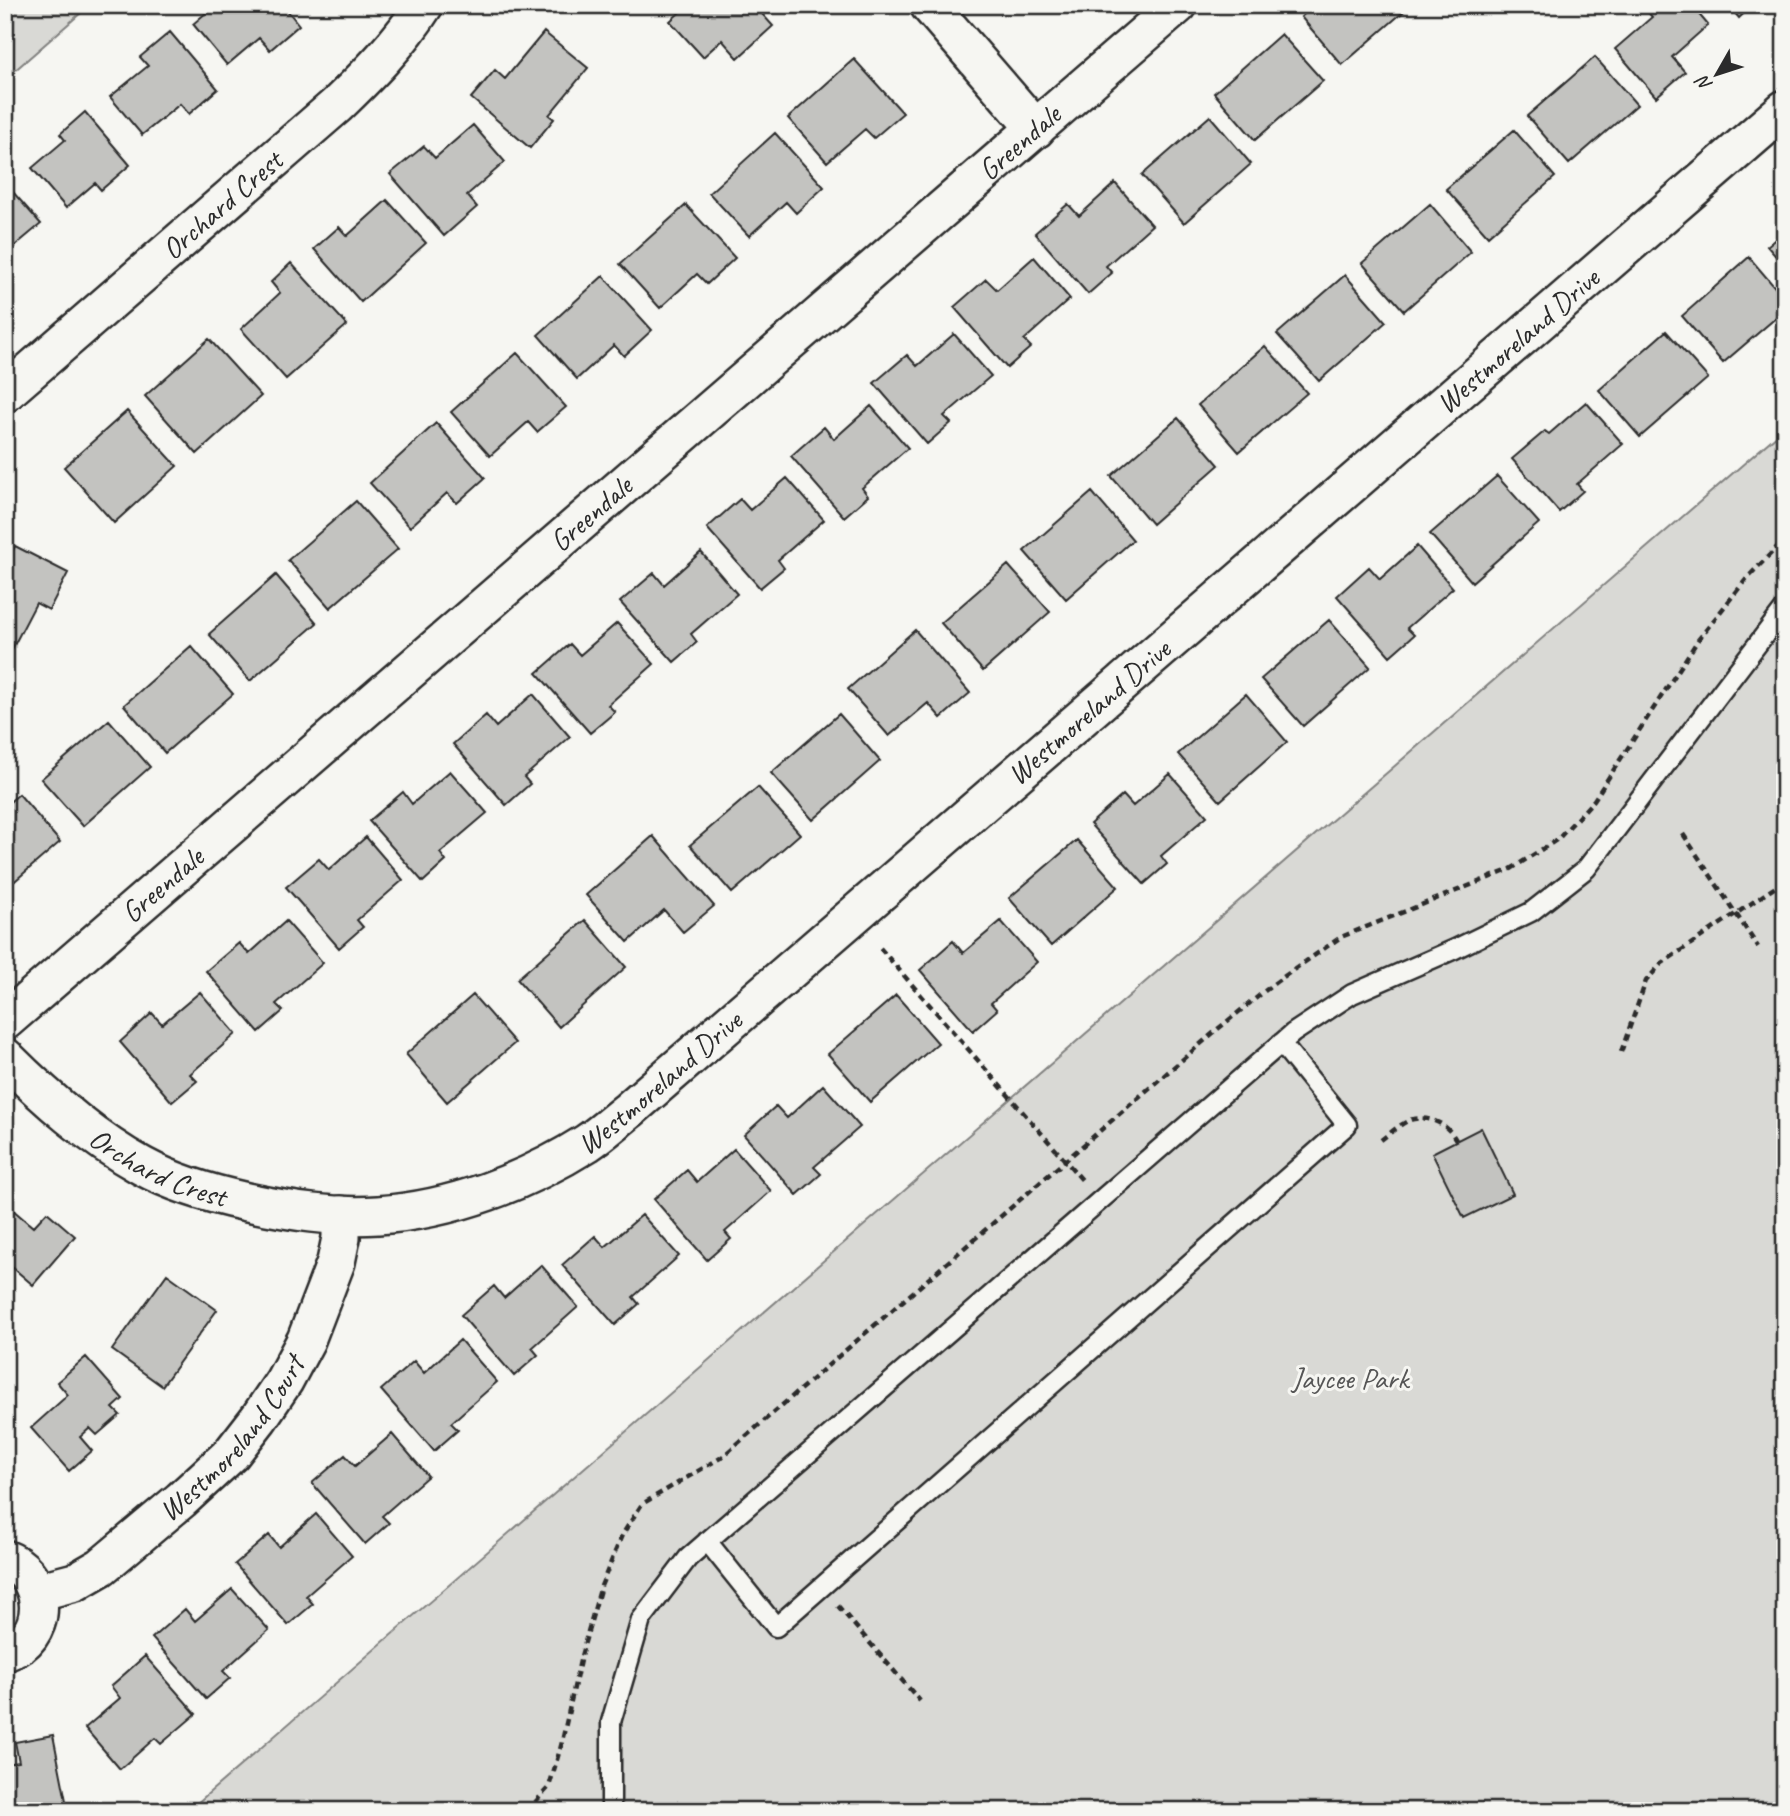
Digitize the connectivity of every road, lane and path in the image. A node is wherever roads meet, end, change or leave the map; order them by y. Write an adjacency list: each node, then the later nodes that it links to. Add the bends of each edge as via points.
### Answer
1 (425, 5): 6 (street, Orchard Crest, via 376,67 337,104)
2 (929, 5): 5 (street)
3 (1178, 5): 5 (street, Greendale)
4 (1785, 109): 20 (street, Westmoreland Drive, via 590,1141 548,1166 465,1199 410,1211)
5 (1036, 129): 13 (street, Greendale)
6 (5, 393)
7 (1785, 608): 14 (lane, via 1586,869 1531,912 1352,994)
8 (1683, 834): 10 (path)
9 (1777, 886): 10 (path)
10 (1736, 914): 11 (path); 15 (path, via 1661,964 1646,981)
11 (1758, 947)
12 (880, 948): 19 (path)
13 (5, 1021)
14 (1281, 1043): 19 (lane); 23 (lane, via 1347,1125)
15 (1621, 1052)
16 (5, 1057): 20 (street, Orchard Crest, via 41,1092 141,1166 226,1197)
17 (1381, 1140): 18 (path, via 1412,1119 1434,1120 1451,1130)
18 (1456, 1140)
19 (1100, 1200): 21 (lane)
20 (341, 1215): 24 (street, Westmoreland Court, via 336,1262 306,1340 284,1381 231,1454 101,1567 75,1582)
21 (707, 1541): 23 (lane, via 776,1627); 28 (lane, via 688,1558 641,1620 611,1722)
22 (5, 1559): 24 (street, via 29,1574)
23 (820, 1587): 26 (path)
24 (37, 1592): 25 (street, via 39,1611 33,1630)
25 (5, 1653)
26 (920, 1701)
27 (1776, 1805): 29 (path)
28 (611, 1811)
29 (1781, 1811)

